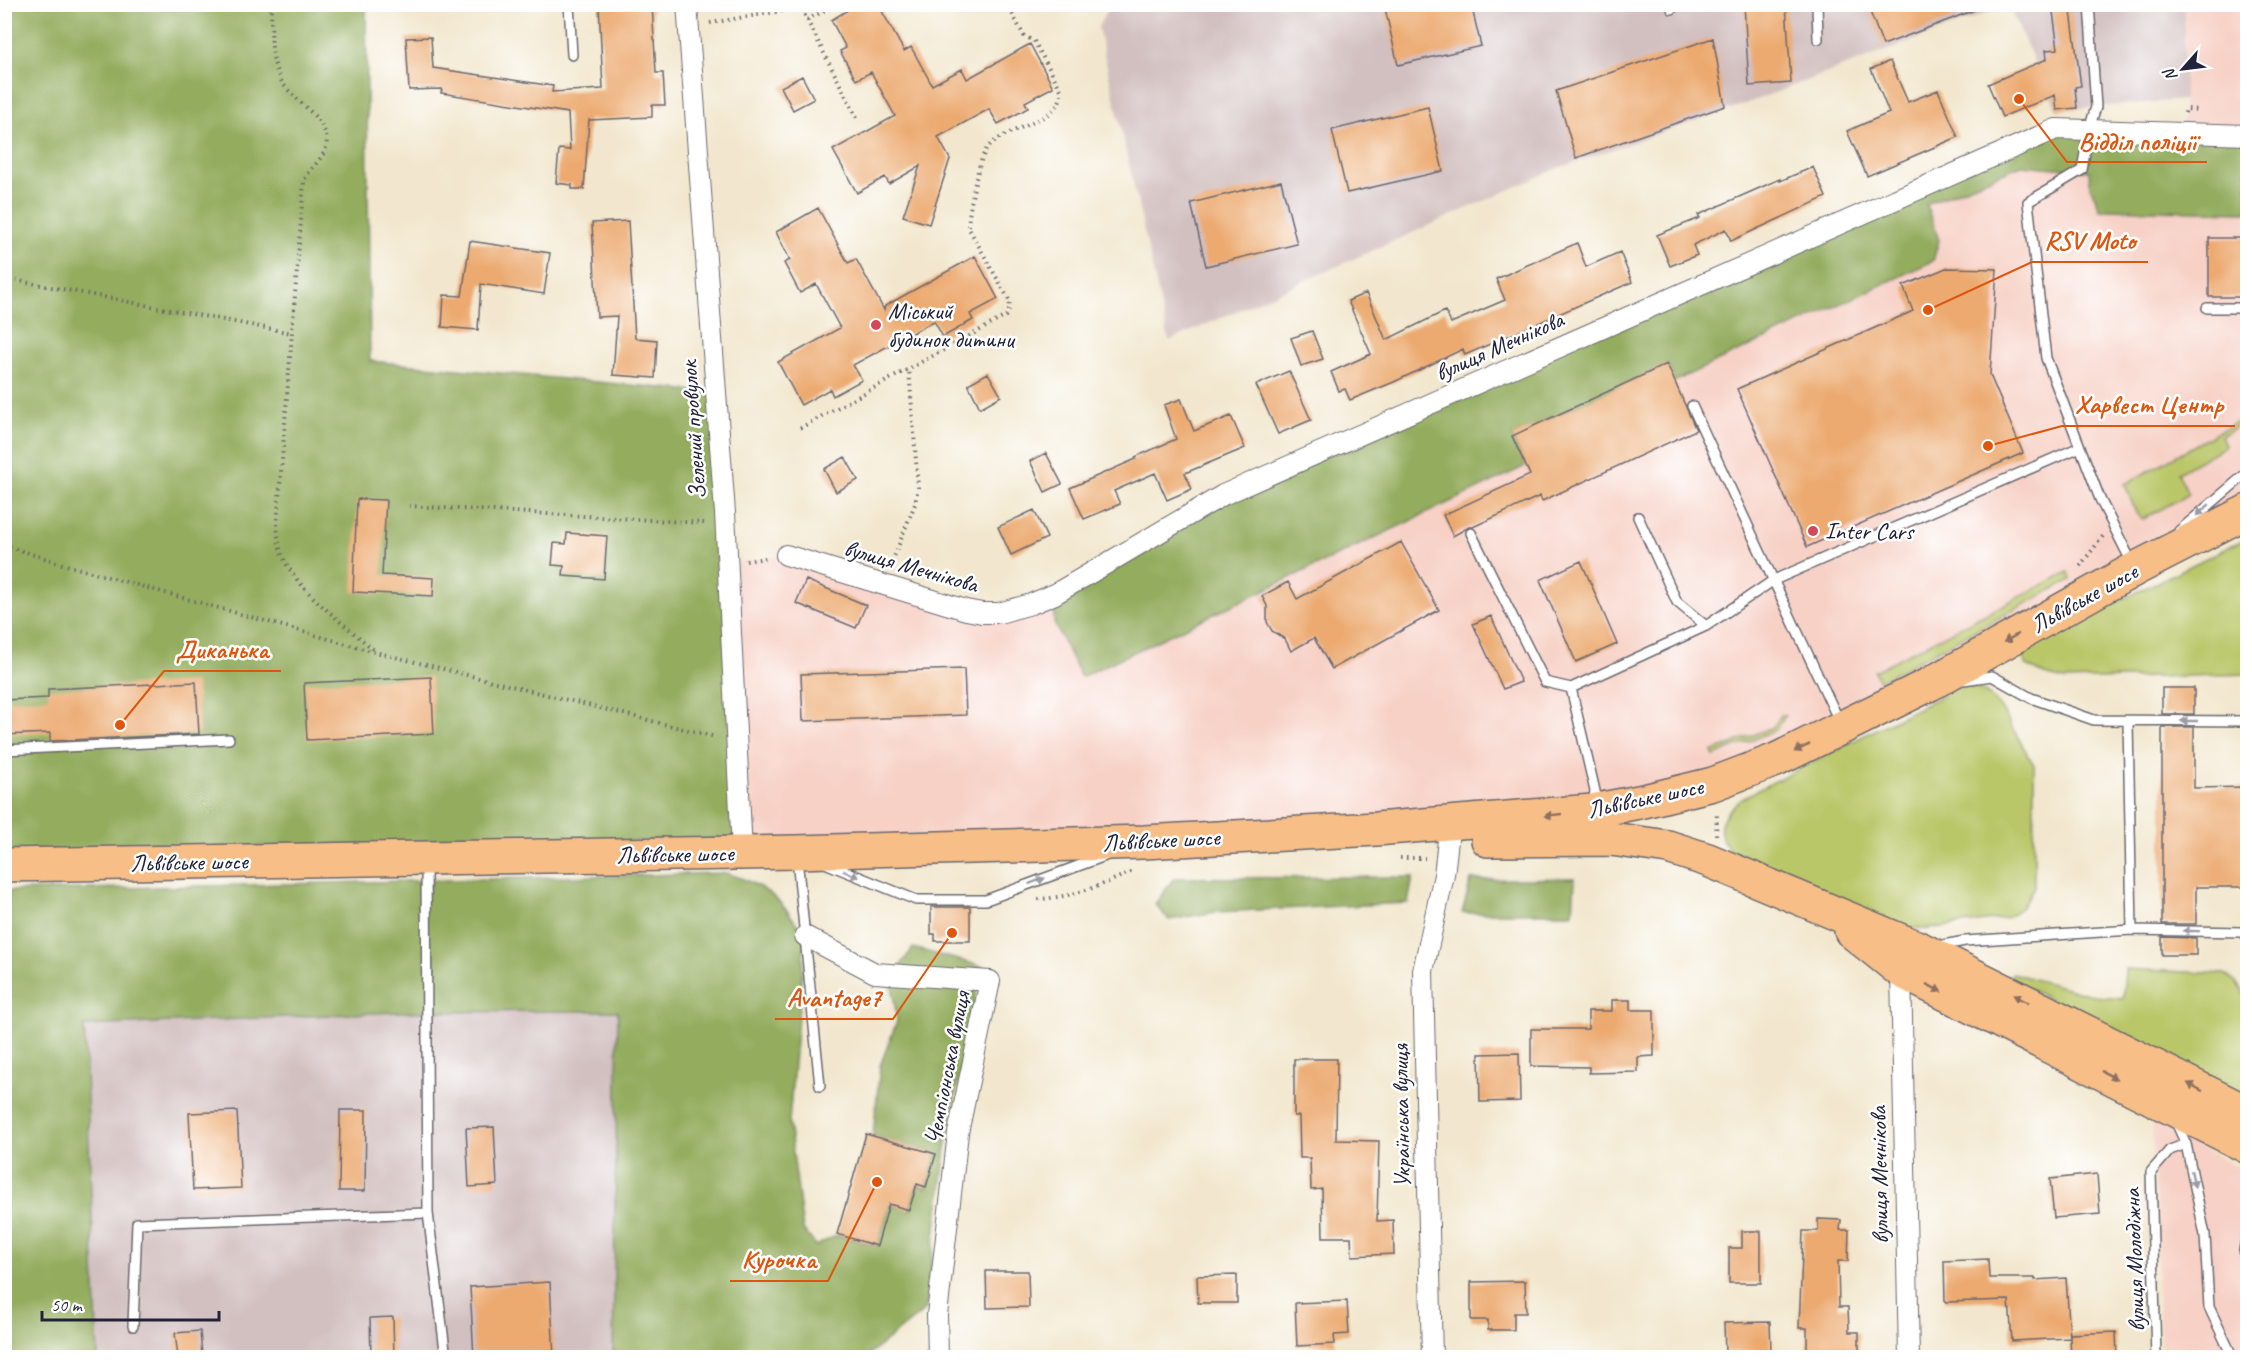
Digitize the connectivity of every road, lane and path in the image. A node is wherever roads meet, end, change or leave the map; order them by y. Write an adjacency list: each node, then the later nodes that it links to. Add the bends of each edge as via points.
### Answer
1 (271, 4): 19 (path, via 276,67 283,84 321,124 327,146 304,181)
2 (569, 4): 12 (lane)
3 (687, 4): 10 (street, Зелений провулок)
4 (837, 4): 9 (path)
5 (1007, 4): 20 (path, via 1024,36 1034,41 1061,90 1062,99 1054,110 992,144 981,160 968,227 1008,298 1009,311)
6 (1816, 4): 11 (lane)
7 (2089, 4): 14 (lane, via 2096,107)
8 (800, 6): 9 (path); 10 (path)
9 (807, 20): 13 (path)
10 (688, 27): 29 (street, Зелений провулок)
11 (1818, 39)
12 (572, 55)
13 (857, 118)
14 (2089, 129): 15 (street, вулиця Мечнікова); 23 (lane, via 2082,170 2028,202 2046,358); 37 (street, вулиця Мечнікова, via 2056,129 1230,492 1055,594 1031,604 999,613 982,613)
15 (2247, 135)
16 (4, 278): 19 (path)
17 (2207, 308): 18 (lane)
18 (2247, 308)
19 (292, 333): 39 (path, via 277,523 279,547 302,585)
20 (909, 369): 22 (path); 37 (path, via 918,487 915,504)
21 (1692, 406): 36 (lane)
22 (800, 428)
23 (2080, 447): 28 (lane); 36 (lane)
24 (2247, 472): 35 (lane, one-way to 35)
25 (409, 506): 29 (path)
26 (2247, 510): 35 (highway, Львівське шосе)
27 (1638, 518): 38 (lane, via 1677,602)
28 (2112, 523): 34 (path); 35 (lane)
29 (726, 524): 33 (street, Зелений провулок)
30 (1471, 532): 41 (lane, via 1545,682)
31 (4, 545): 39 (path)
32 (786, 555): 33 (path); 37 (street, вулиця Мечнікова)
33 (728, 564): 46 (street, Зелений провулок)
34 (2078, 569)
35 (2135, 569): 40 (highway, Львівське шосе, one-way to 40)
36 (1774, 580): 38 (lane); 44 (lane)
37 (882, 585)
38 (1706, 626): 41 (lane)
39 (375, 652): 46 (path)
40 (1930, 684): 43 (lane, via 1992,676 2031,698 2094,720); 44 (highway, Львівське шосе)
41 (1571, 688): 49 (lane, via 1594,790)
42 (2247, 721): 43 (lane, one-way to 43)
43 (2128, 722): 58 (lane)
44 (1843, 728): 48 (highway, Львівське шосе, one-way to 48)
45 (229, 739): 47 (lane)
46 (737, 742): 53 (street, Зелений провулок)
47 (4, 750)
48 (1713, 784): 49 (highway, Львівське шосе); 56 (path, via 1718,801 1716,841)
49 (1592, 811): 50 (highway, Львівське шосе, one-way to 50)
50 (1376, 829): 51 (highway); 52 (highway, Львівське шосе)
51 (1448, 840): 56 (highway, via 1611,839 1668,847); 73 (street, Українська вулиця, via 1423,971)
52 (1144, 842): 54 (highway, Львівське шосе); 54 (lane, one-way to 52, via 916,900 986,900)
53 (742, 852): 54 (highway, Львівське шосе); 55 (highway, Львівське шосе)
54 (796, 852): 59 (lane)
55 (426, 858): 57 (highway, Львівське шосе); 67 (lane)
56 (1708, 860): 61 (highway, via 1819,905)
57 (4, 865)
58 (2132, 930): 60 (lane, one-way to 58, via 2243,932); 61 (lane, via 1965,941)
59 (805, 936): 62 (lane); 72 (street, Чемпіонська вулиця, via 875,973 990,981 958,1133 937,1316)
60 (2247, 938)
61 (1908, 971): 63 (highway, one-way to 63); 64 (highway, one-way to 61); 74 (street, вулиця Мечнікова)
62 (820, 1086)
63 (2167, 1105): 65 (lane); 66 (highway)
64 (2247, 1113)
65 (2186, 1144): 75 (lane, вулиця Молодіжна, via 2170,1150 2151,1172); 76 (lane, one-way to 76, via 2205,1235 2209,1307)
66 (2247, 1147)
67 (428, 1213): 70 (lane, via 137,1223); 71 (lane)
68 (2247, 1229): 69 (lane)
69 (2247, 1283)
70 (133, 1326)
71 (446, 1358)
72 (938, 1358)
73 (1432, 1358)
74 (1909, 1358)
75 (2156, 1358)
76 (2233, 1358)

